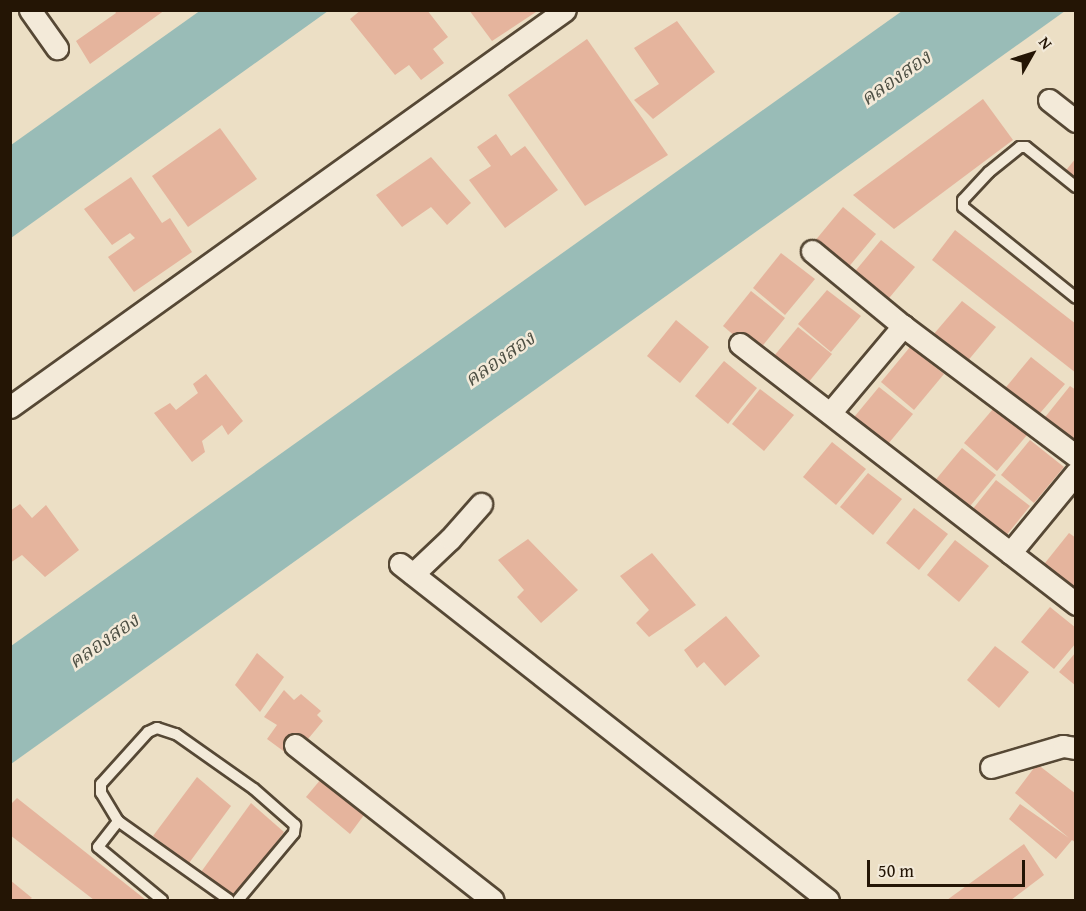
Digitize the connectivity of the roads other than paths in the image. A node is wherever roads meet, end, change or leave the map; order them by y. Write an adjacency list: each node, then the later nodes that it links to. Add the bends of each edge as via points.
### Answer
1 (30, 10): 3 (street)
2 (565, 10): 11 (street)
3 (57, 48)
4 (1049, 100): 5 (street)
5 (1076, 121)
6 (1076, 187): 8 (lane, via 1026,147 1020,147 989,172 963,200 963,207)
7 (812, 250): 9 (street)
8 (1076, 298)
9 (903, 326): 12 (street); 13 (street)
10 (740, 344): 12 (street)
11 (10, 407)
12 (830, 413): 16 (street)
13 (1076, 456)
14 (1076, 472): 16 (street)
15 (481, 504): 26 (street, via 450,539 406,569)
16 (1010, 553): 17 (street)
17 (1076, 604)
18 (295, 745): 25 (street)
19 (1076, 748): 20 (street, via 1063,746)
20 (991, 767)
21 (118, 821): 22 (lane, via 98,848); 23 (lane); 24 (lane, via 101,793 101,784 148,732 157,728 176,734 254,789 295,825 294,833)
22 (162, 900)
23 (229, 900)
24 (238, 900)
25 (493, 900)
26 (828, 900)

